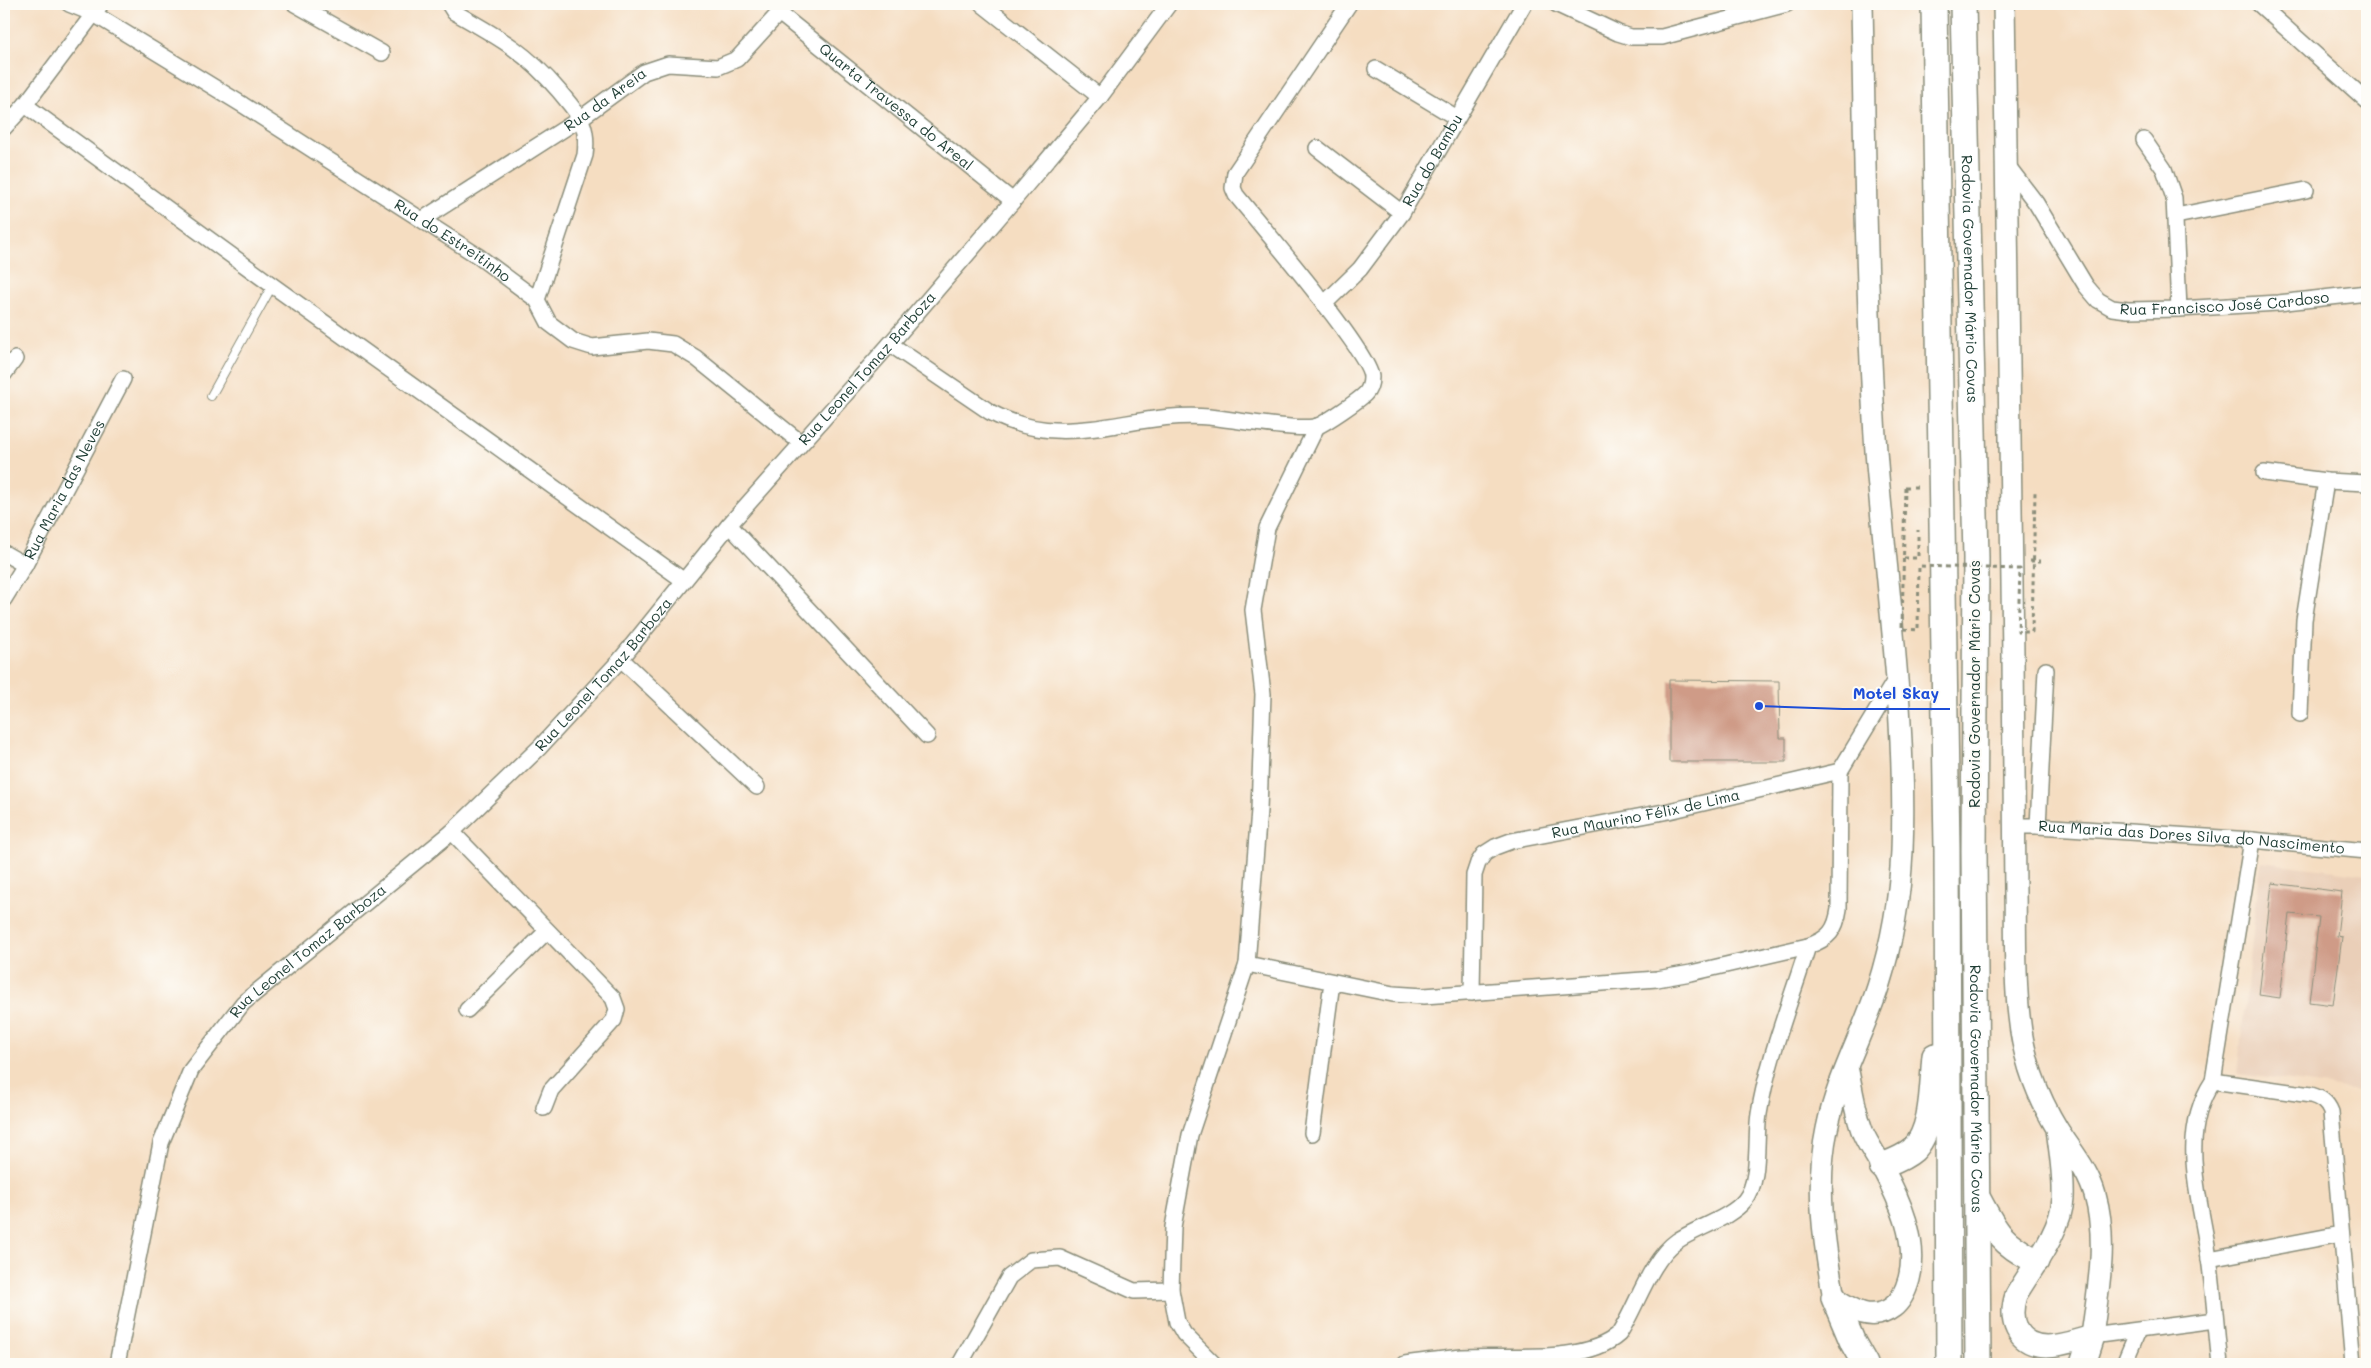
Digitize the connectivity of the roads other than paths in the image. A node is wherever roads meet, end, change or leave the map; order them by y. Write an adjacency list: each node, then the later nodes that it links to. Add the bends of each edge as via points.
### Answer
1 (69, 4): 16 (street, Rua do Estreitinho)
2 (295, 4): 17 (street)
3 (449, 4): 22 (street, via 454,12 527,57)
4 (982, 4): 19 (street)
5 (1169, 4): 19 (street, Rua Leonel Tomaz Barboza)
6 (1349, 4): 36 (street, via 1233,180 1236,196)
7 (1524, 4): 23 (street, Rua do Bambu)
8 (1556, 4): 9 (street, via 1618,33 1647,38 1662,37)
9 (1787, 4)
10 (1862, 4): 55 (main road, via 1872,389)
11 (1934, 4): 66 (highway, Rodovia Governador Mário Covas)
12 (1963, 4): 78 (highway, Rodovia Governador Mário Covas, via 1976,558)
13 (2004, 4): 27 (main road)
14 (2259, 4): 20 (street)
15 (782, 8): 22 (street, Rua da Areia, via 729,64 718,67 682,64 656,67 644,72); 29 (street, Quarta Travessa do Areal)
16 (97, 9): 21 (street); 32 (street, Rua do Estreitinho)
17 (382, 53)
18 (1376, 69): 23 (street)
19 (1100, 97): 29 (street, Rua Leonel Tomaz Barboza)
20 (2367, 101)
21 (25, 105): 24 (street); 33 (street)
22 (581, 118): 32 (street, Rua da Areia); 35 (street, via 586,131 585,155)
23 (1458, 118): 30 (street, Rua do Bambu)
24 (4, 128)
25 (2144, 140): 31 (street, via 2170,182)
26 (1317, 148): 30 (street)
27 (2007, 165): 37 (street, Rua Francisco José Cardoso, via 2036,203 2086,286 2098,300 2112,308 2128,310); 60 (main road)
28 (2306, 190): 31 (street)
29 (1013, 201): 38 (street, Rua Leonel Tomaz Barboza)
30 (1402, 213): 36 (street, Rua do Bambu, via 1360,269)
31 (2176, 216): 37 (street)
32 (423, 219): 35 (street, Rua do Estreitinho)
33 (272, 286): 42 (lane); 51 (street)
34 (2367, 293): 37 (street, Rua Francisco José Cardoso)
35 (538, 300): 44 (street, Rua do Estreitinho, via 554,328 582,345 601,347 654,341 673,344)
36 (1324, 304): 43 (street, via 1369,368 1371,382 1365,395)
37 (2179, 309)
38 (890, 344): 43 (street, via 990,412 1028,428 1071,431 1190,416); 44 (street, Rua Leonel Tomaz Barboza)
39 (15, 359): 40 (street)
40 (4, 374)
41 (123, 379): 50 (street, Rua Maria das Neves)
42 (211, 396)
43 (1317, 426): 68 (street, via 1266,528 1253,610 1263,694 1259,810)
44 (801, 443): 48 (street, Rua Leonel Tomaz Barboza)
45 (2264, 473): 46 (street)
46 (2326, 481): 47 (street); 56 (street, via 2304,620)
47 (2367, 483)
48 (729, 524): 51 (street, Rua Leonel Tomaz Barboza); 57 (street)
49 (4, 553): 50 (street)
50 (25, 565): 52 (street, Rua Maria das Neves)
51 (683, 580): 53 (street, Rua Leonel Tomaz Barboza)
52 (4, 600)
53 (621, 660): 59 (street); 62 (street, Rua Leonel Tomaz Barboza, via 540,747)
54 (2046, 670): 61 (street)
55 (1897, 677): 58 (street); 72 (main road, via 1903,795 1902,854 1896,911 1878,988)
56 (2300, 714)
57 (926, 736)
58 (1840, 770): 67 (street, via 1837,922 1832,933); 70 (street, Rua Maurino Félix de Lima, via 1495,847 1484,854 1474,875)
59 (757, 787)
60 (2014, 826): 61 (street, Rua Maria das Dores Silva do Nascimento); 75 (main road, via 2019,1016 2034,1082)
61 (2038, 826): 63 (street, Rua Maria das Dores Silva do Nascimento)
62 (452, 832): 65 (street); 87 (street, Rua Leonel Tomaz Barboza, via 243,1003 191,1070 161,1143)
63 (2252, 840): 64 (street, Rua Maria das Dores Silva do Nascimento); 73 (street)
64 (2367, 851)
65 (547, 931): 71 (street); 74 (street, via 613,998 617,1009 614,1020 551,1090)
66 (1948, 939): 77 (highway, via 1927,1126 1914,1149); 92 (highway, Rodovia Governador Mário Covas)
67 (1808, 946): 70 (street, via 1657,979); 90 (street, via 1764,1088 1751,1190 1737,1208 1676,1241 1664,1253 1619,1334 1598,1348 1560,1354 1462,1357)
68 (1247, 964): 69 (street); 82 (street, via 1190,1136 1173,1227)
69 (1332, 982): 70 (street, via 1393,994); 76 (street)
70 (1472, 994)
71 (467, 1010)
72 (1847, 1067): 77 (main road, via 1863,1134); 83 (main road, via 1826,1131 1822,1170 1824,1244)
73 (2213, 1081): 79 (street, via 2311,1095 2324,1100 2331,1112); 80 (street, via 2199,1108 2194,1150 2194,1172)
74 (544, 1108)
75 (2057, 1129): 81 (main road, via 2063,1200 2054,1232); 86 (main road, via 2087,1175 2100,1218 2101,1268)
76 (1312, 1133)
77 (1882, 1166): 83 (main road, via 1910,1239 1911,1266 1906,1290 1891,1309 1869,1315 1857,1313)
78 (1975, 1195): 81 (highway, via 2004,1241); 93 (highway, Rodovia Governador Mário Covas)
79 (2341, 1234): 80 (street); 97 (street)
80 (2209, 1259): 84 (street)
81 (2036, 1261): 86 (main road, via 2016,1295 2012,1318 2016,1329 2032,1343 2045,1346)
82 (1171, 1290): 88 (street, via 1134,1291 1060,1258 1031,1260 1009,1277); 89 (street, via 1177,1322 1184,1334)
83 (1834, 1298): 91 (highway)
84 (2215, 1320): 85 (street); 96 (street)
85 (2138, 1331): 86 (street); 95 (street)
86 (2092, 1336): 94 (highway)
87 (117, 1364)
88 (960, 1364)
89 (1214, 1364)
90 (1405, 1364)
91 (1865, 1364)
92 (1949, 1364)
93 (1978, 1364)
94 (2083, 1364)
95 (2124, 1364)
96 (2220, 1364)
97 (2354, 1364)

